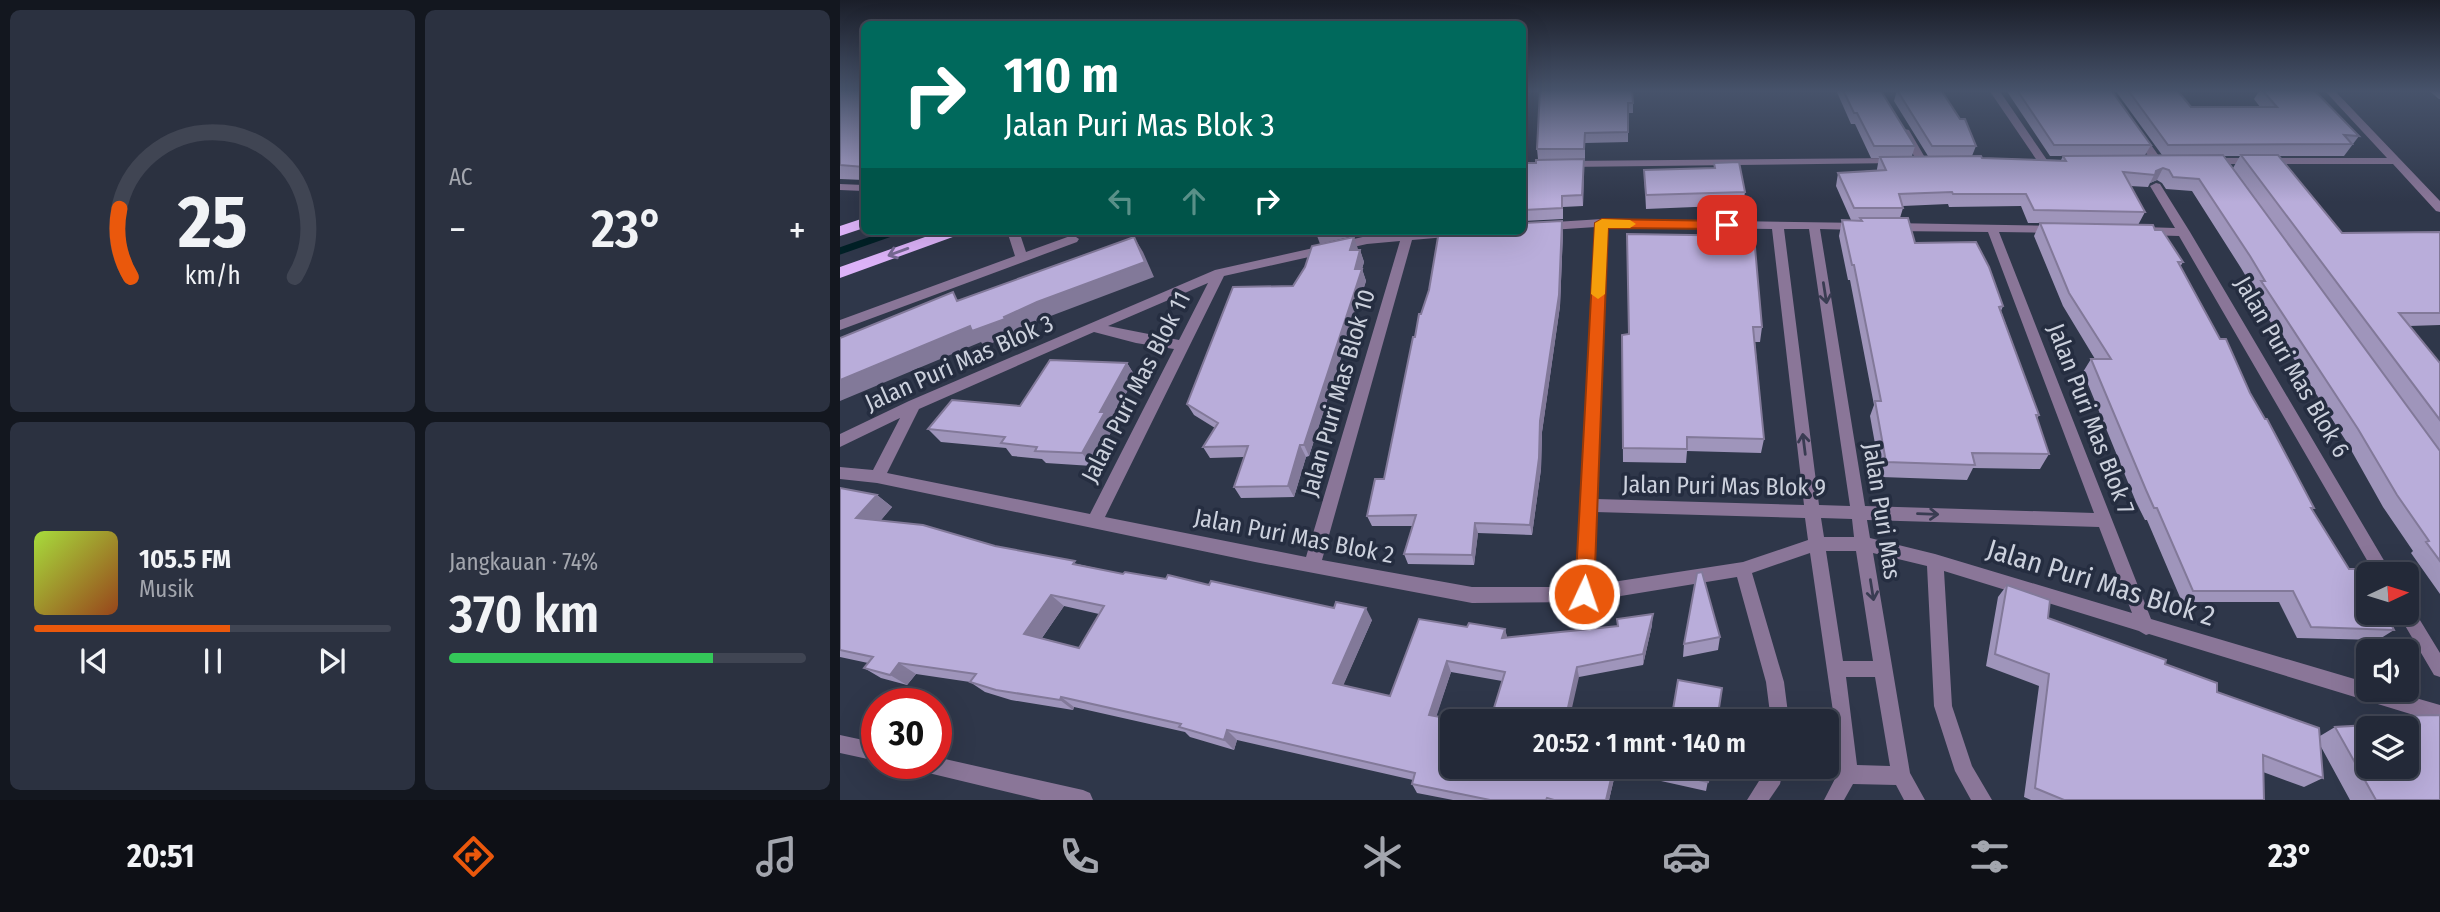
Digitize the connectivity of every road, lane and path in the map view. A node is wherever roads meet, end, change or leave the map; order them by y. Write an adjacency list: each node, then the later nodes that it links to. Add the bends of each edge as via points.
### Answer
1 (1902, 127): 8 (street)
2 (2020, 127): 6 (street)
3 (2134, 127): 11 (street)
4 (2364, 127): 14 (street)
5 (2028, 160): 6 (street)
6 (2042, 160): 7 (street)
7 (2055, 160)
8 (1922, 161): 9 (street); 15 (street)
9 (1935, 161)
10 (2145, 161): 11 (street)
11 (2157, 161): 12 (street)
12 (2170, 161)
13 (2195, 161): 14 (street, via 2224,167)
14 (2395, 161): 19 (street)
15 (1556, 164)
16 (2156, 186): 31 (street, Jalan Puri Mas Blok 6)
17 (840, 187): 18 (street)
18 (861, 188)
19 (2440, 208)
20 (1602, 223): 22 (street); 26 (street); 47 (street, Jalan Puri Mas Blok 9)
21 (861, 224): 29 (main road)
22 (1778, 226): 23 (street); 48 (street, one-way to 22)
23 (1814, 226): 24 (street); 49 (street, Jalan Puri Mas, one-way to 49)
24 (1869, 226)
25 (1882, 226): 27 (street)
26 (1526, 228)
27 (1992, 228): 28 (street); 50 (street, Jalan Puri Mas Blok 7)
28 (2075, 229)
29 (840, 231)
30 (2130, 231): 31 (street)
31 (2184, 232): 55 (street, Jalan Puri Mas Blok 6)
32 (945, 235): 38 (main road, one-way to 38)
33 (1014, 235): 37 (street)
34 (1401, 235): 39 (street, Jalan Puri Mas Blok 3)
35 (1408, 235): 56 (street, Jalan Puri Mas Blok 10)
36 (1073, 239): 37 (street)
37 (1021, 259): 40 (street)
38 (840, 273)
39 (1219, 273): 41 (street, Jalan Puri Mas Blok 3); 42 (street, Jalan Puri Mas Blok 11)
40 (840, 325)
41 (1097, 328): 42 (street); 43 (street, Jalan Puri Mas Blok 3)
42 (1182, 345): 51 (street, Jalan Puri Mas Blok 11)
43 (914, 405): 44 (street, Jalan Puri Mas Blok 3); 46 (street)
44 (840, 441)
45 (840, 473): 46 (street, Jalan Puri Mas Blok 2)
46 (877, 477): 51 (street, Jalan Puri Mas Blok 2)
47 (1588, 505): 48 (street, Jalan Puri Mas Blok 9); 58 (street, Jalan Puri Mas Blok 9)
48 (1812, 511): 49 (street, Jalan Puri Mas Blok 9); 52 (street)
49 (1860, 512): 50 (street, Jalan Puri Mas Blok 9, one-way to 50); 53 (street, Jalan Puri Mas)
50 (2105, 520): 60 (street, Jalan Puri Mas Blok 7)
51 (1095, 521): 56 (street, Jalan Puri Mas Blok 2)
52 (1817, 544): 53 (street, Jalan Puri Mas Blok 2); 57 (street, Jalan Puri Mas Blok 2); 61 (street)
53 (1865, 544): 54 (street, Jalan Puri Mas Blok 2); 62 (street, Jalan Puri Mas, one-way to 62)
54 (1935, 561): 60 (street, Jalan Puri Mas Blok 2); 76 (street, via 1943,706 1964,771)
55 (2377, 562)
56 (1312, 565): 58 (street, Jalan Puri Mas Blok 2, via 1472,595)
57 (1743, 569): 58 (street, Jalan Puri Mas Blok 2); 64 (street)
58 (1584, 594)
59 (2414, 625): 63 (street)
60 (2146, 626): 65 (street, Jalan Puri Mas Blok 2)
61 (1836, 669): 62 (street); 69 (street)
62 (1884, 669): 70 (street, Jalan Puri Mas)
63 (2440, 670)
64 (1778, 709)
65 (2440, 714)
66 (840, 744): 67 (street)
67 (861, 749)
68 (952, 770): 72 (street)
69 (1848, 774): 70 (street); 74 (street)
70 (1901, 776): 75 (street, Jalan Puri Mas)
71 (1772, 779): 73 (street)
72 (1083, 800)
73 (1757, 800)
74 (1834, 800)
75 (1915, 800)
76 (1982, 800)

